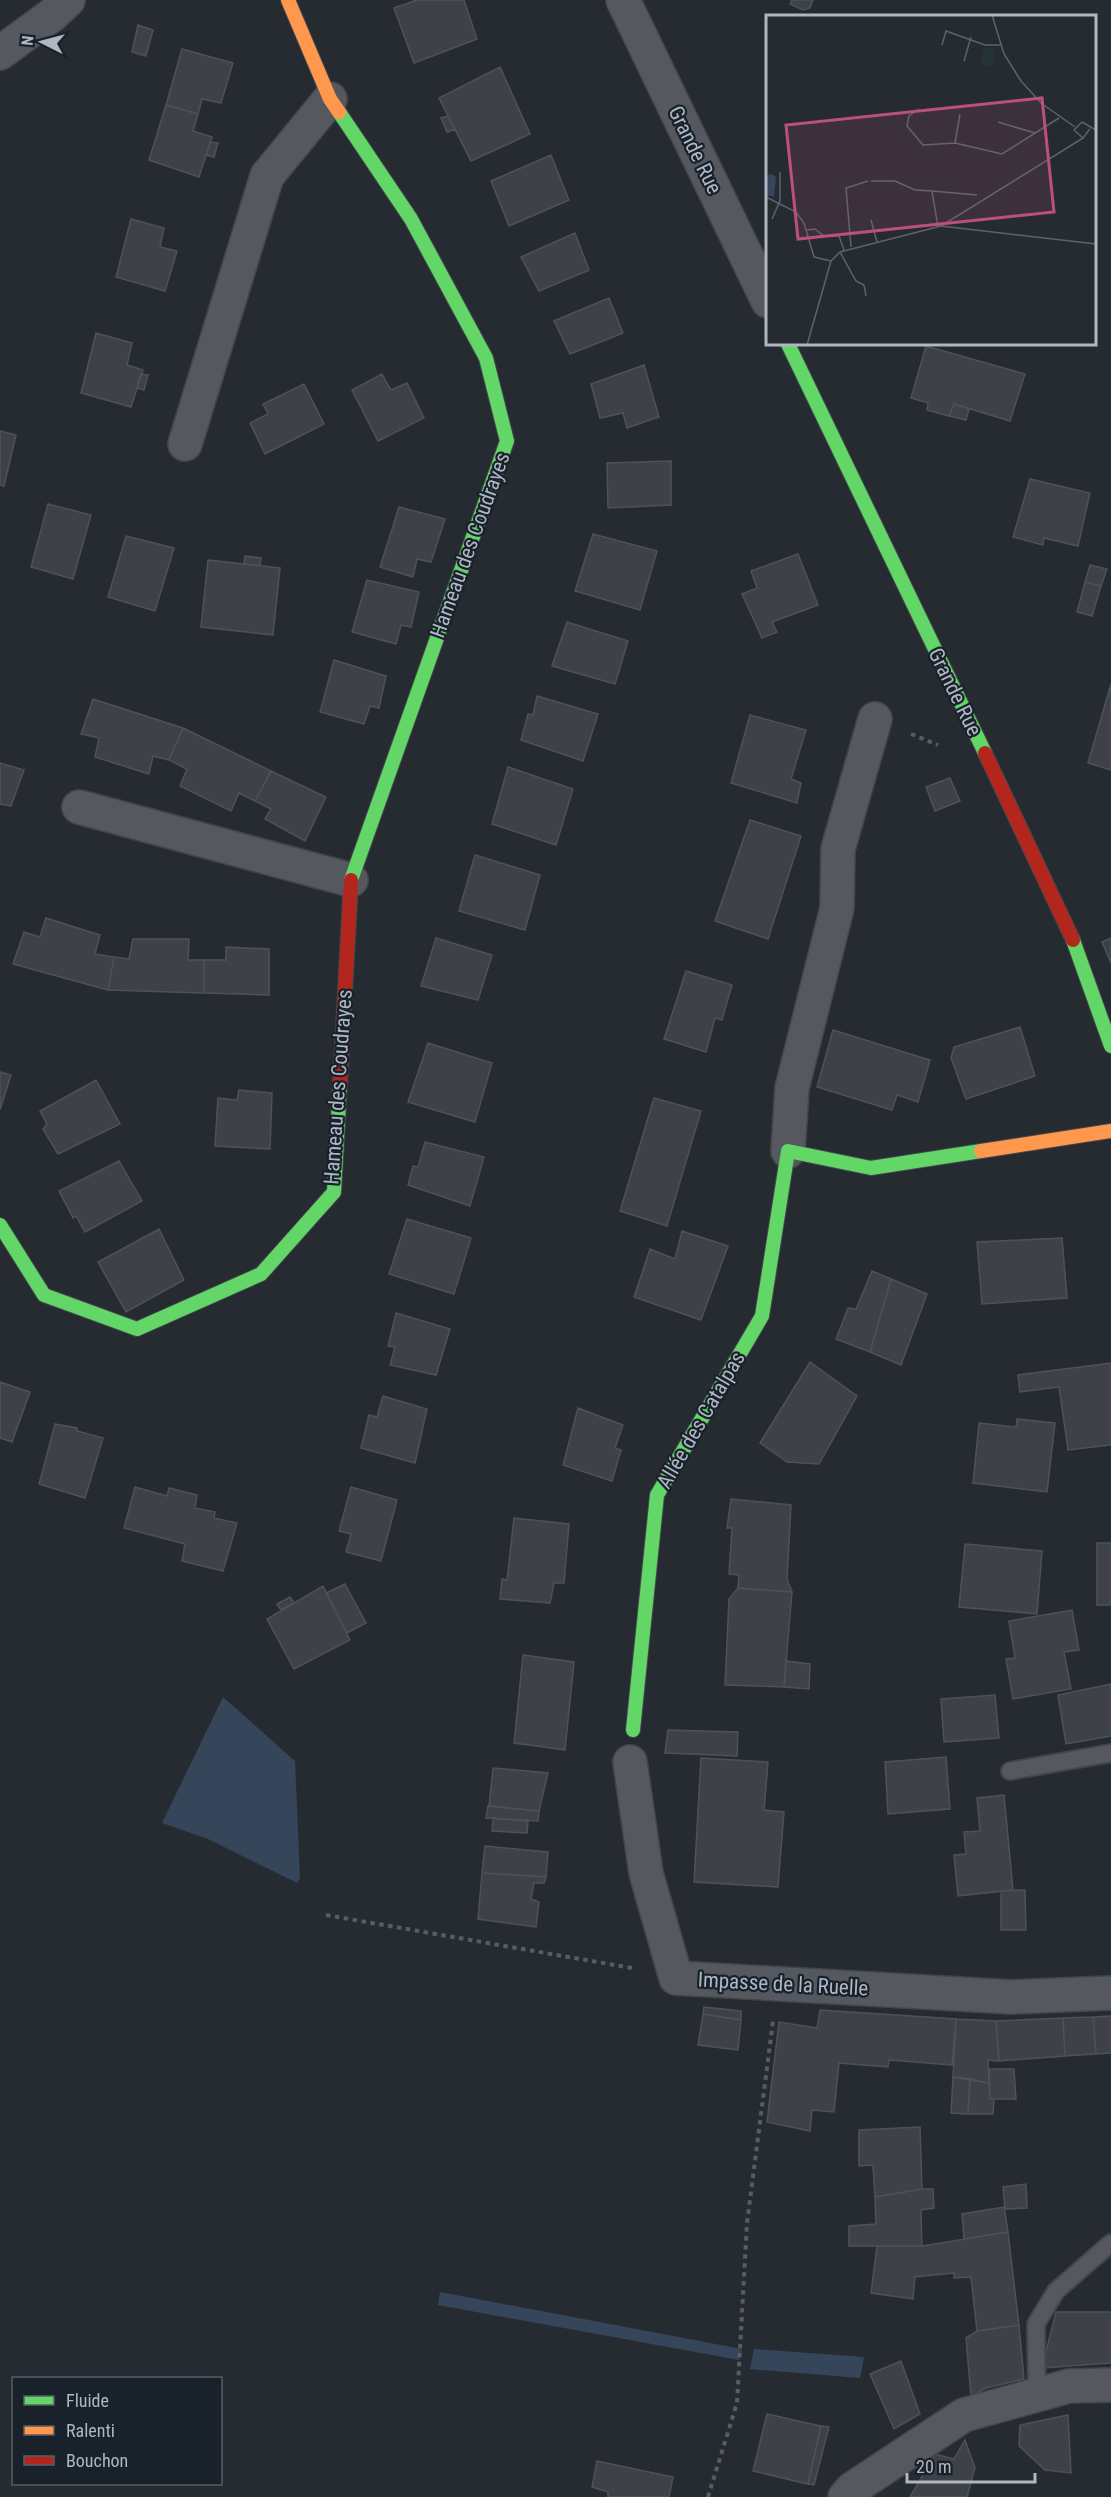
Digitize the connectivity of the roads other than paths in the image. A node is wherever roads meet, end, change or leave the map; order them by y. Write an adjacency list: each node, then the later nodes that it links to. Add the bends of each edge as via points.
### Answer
1 (68, 0): 4 (street)
2 (288, 0): 5 (street, Hameau des Coudrayes)
3 (623, 0): 6 (street, Grande Rue)
4 (0, 53)
5 (330, 99): 8 (street, via 267,176); 11 (street, Hameau des Coudrayes, via 411,219 486,358 507,441)
6 (766, 297)
7 (788, 345): 12 (street, Grande Rue, via 1065,920)
8 (185, 444)
9 (875, 719): 14 (street, Allée des Catalpas, via 838,849 837,908 792,1088)
10 (79, 807): 11 (street)
11 (351, 880): 15 (street, Hameau des Coudrayes, via 334,1192 261,1274 138,1329 44,1295)
12 (1111, 1046)
13 (1111, 1131): 14 (street, via 871,1168)
14 (788, 1151): 16 (street, Allée des Catalpas, via 762,1316 657,1495)
15 (0, 1225)
16 (633, 1730)
17 (1111, 1753): 19 (lane)
18 (630, 1762): 20 (street, Impasse de la Ruelle, via 646,1873 676,1978 1012,1996)
19 (1010, 1771)
20 (1111, 1994)
21 (1111, 2243): 23 (lane, via 1056,2292 1036,2324)
22 (1111, 2385): 23 (street, via 1069,2386)
23 (1037, 2395): 24 (street, via 964,2415)
24 (845, 2497)

